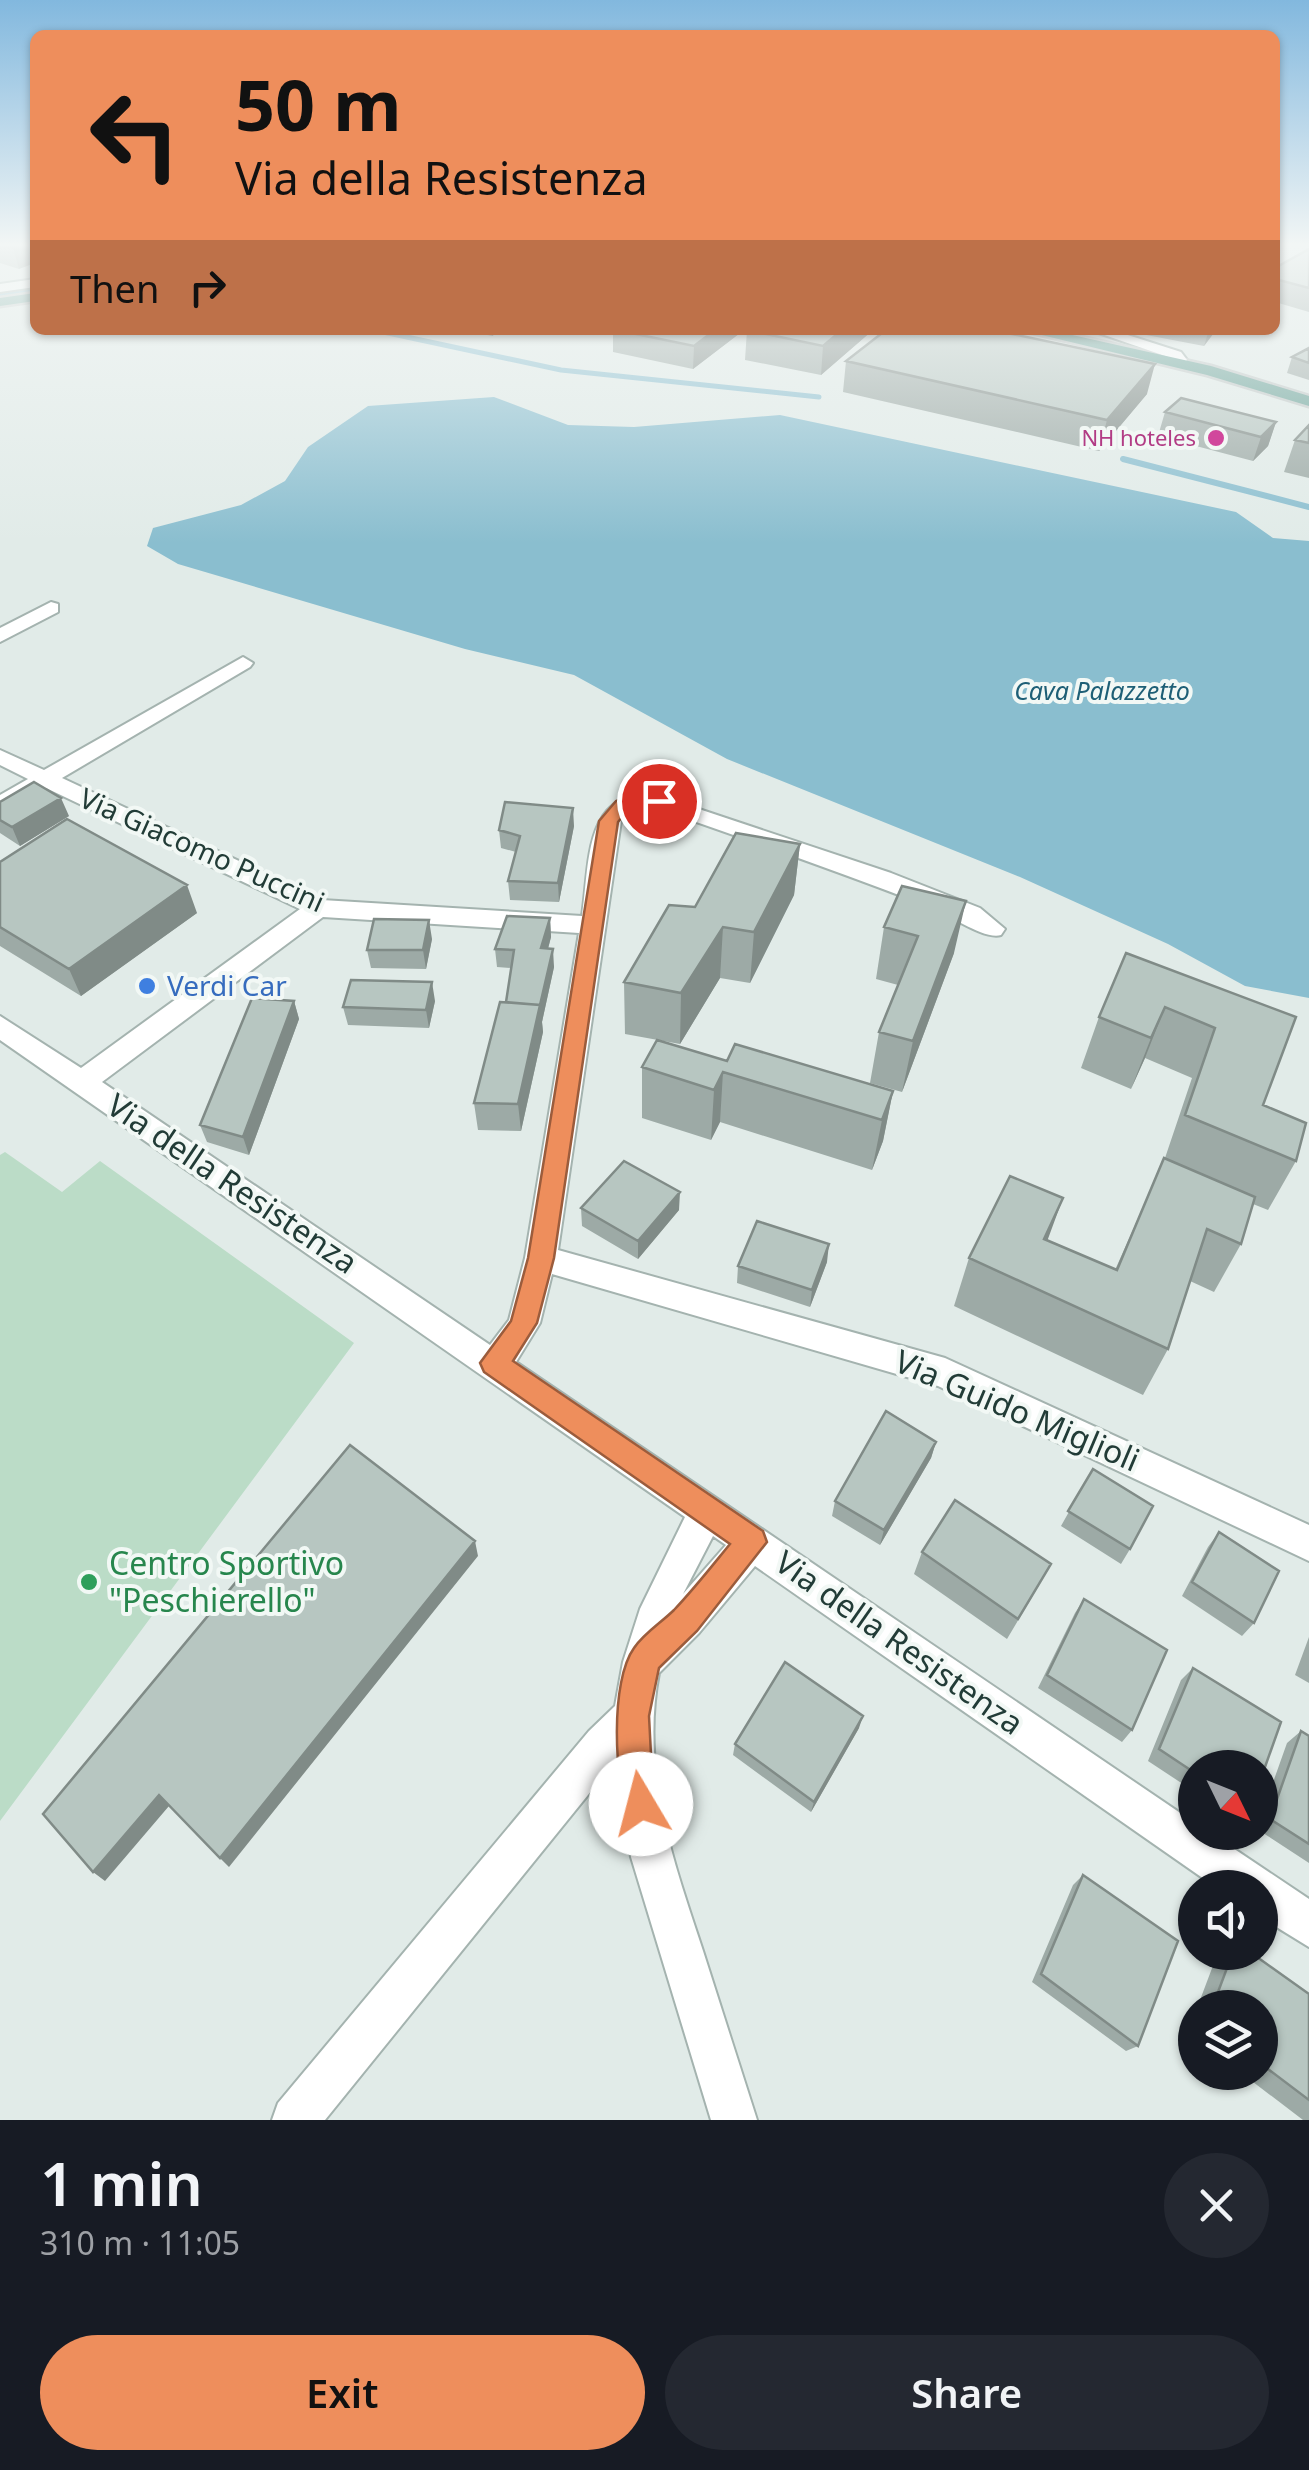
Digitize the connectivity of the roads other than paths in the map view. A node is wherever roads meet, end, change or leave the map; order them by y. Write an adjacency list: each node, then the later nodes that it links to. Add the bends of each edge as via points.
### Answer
1 (1096, 345): 3 (main road)
2 (1144, 345): 3 (street, via 1176,355)
3 (1177, 363): 4 (main road)
4 (1309, 401)
5 (52, 608): 6 (street)
6 (0, 636)
7 (243, 662): 9 (street)
8 (0, 758): 9 (street, Via Giacomo Puccini)
9 (44, 778): 10 (street); 11 (street, Via Giacomo Puccini)
10 (0, 805)
11 (318, 908): 12 (street, Via Giacomo Puccini); 15 (street)
12 (591, 925): 13 (street, via 609,821 635,800 659,801 882,879 971,914); 16 (street)
13 (992, 930)
14 (0, 1026): 15 (street, Via della Resistenza)
15 (82, 1082): 17 (street, Via della Resistenza)
16 (541, 1258): 17 (street, via 524,1323); 20 (street, Via Guido Miglioli, via 945,1373)
17 (493, 1363): 18 (street, Via della Resistenza)
18 (708, 1511): 19 (street, Via della Resistenza); 21 (street, via 671,1577)
19 (752, 1542): 21 (street); 23 (street, Via della Resistenza)
20 (1309, 1543)
21 (645, 1660): 22 (street)
22 (633, 1716): 26 (street); 27 (street, via 635,1774 654,1865)
23 (1228, 1870)
24 (1278, 1904): 25 (street, Via della Resistenza)
25 (1309, 1925)
26 (296, 2120)
27 (734, 2120)

